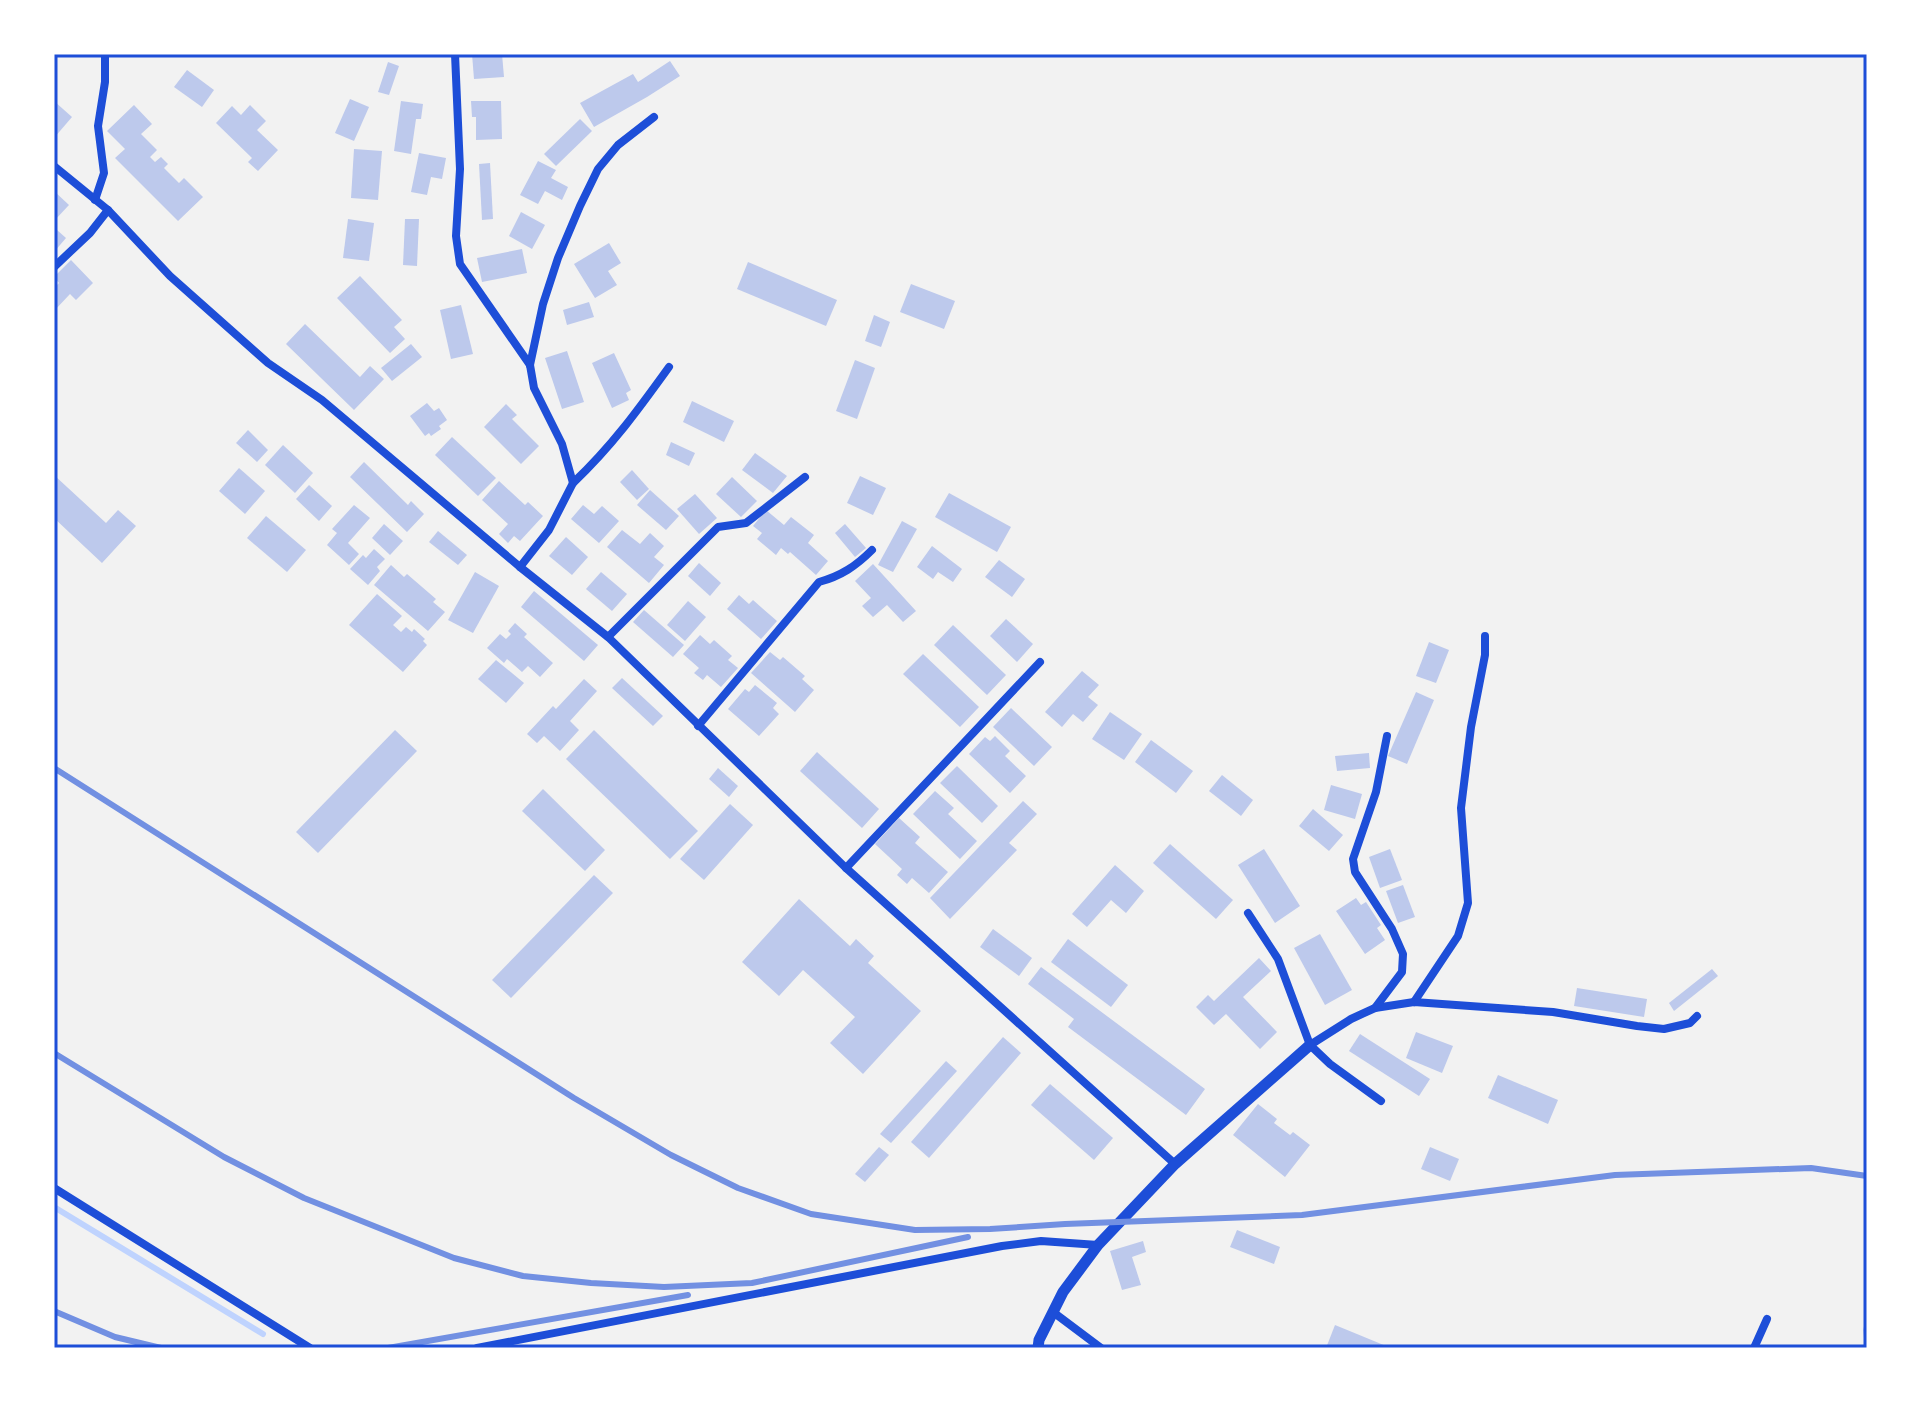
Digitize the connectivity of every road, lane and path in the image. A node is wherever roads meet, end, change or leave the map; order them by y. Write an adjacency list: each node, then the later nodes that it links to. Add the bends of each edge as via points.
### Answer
1 (105, 54): 5 (street, via 98,126 104,173)
2 (455, 54): 8 (street, via 460,264)
3 (654, 117): 8 (street, via 598,169 554,269)
4 (54, 166): 5 (street)
5 (95, 200): 6 (street)
6 (108, 210): 7 (street); 13 (street, via 170,276 268,363 322,400)
7 (54, 267)
8 (530, 365): 11 (street, via 534,388 562,444)
9 (669, 367): 11 (street, via 621,433)
10 (805, 477): 15 (street, via 746,523 718,527)
11 (573, 483): 13 (street, via 549,530)
12 (872, 550): 17 (street, via 836,577 819,582)
13 (520, 567): 15 (street)
14 (1485, 636): 21 (street, via 1461,808 1468,903 1458,936)
15 (608, 637): 17 (street)
16 (1040, 662): 19 (street)
17 (698, 726): 19 (street)
18 (1387, 736): 22 (street, via 1376,792 1353,859 1355,872 1403,954 1402,972)
19 (846, 868): 26 (street)
20 (1248, 913): 24 (street, via 1278,959)
21 (1414, 1002): 22 (street); 23 (street, via 1553,1012 1664,1029)
22 (1375, 1008): 24 (street)
23 (1697, 1016)
24 (1310, 1045): 25 (street); 26 (street)
25 (1381, 1101)
26 (1175, 1164): 28 (street)
27 (54, 1188): 31 (street)
28 (1101, 1242): 29 (street); 32 (street, via 1002,1246)
29 (1053, 1312): 33 (street); 34 (street)
30 (1767, 1319): 35 (street)
31 (310, 1348)
32 (477, 1348)
33 (1038, 1348)
34 (1101, 1348)
35 (1754, 1348)

